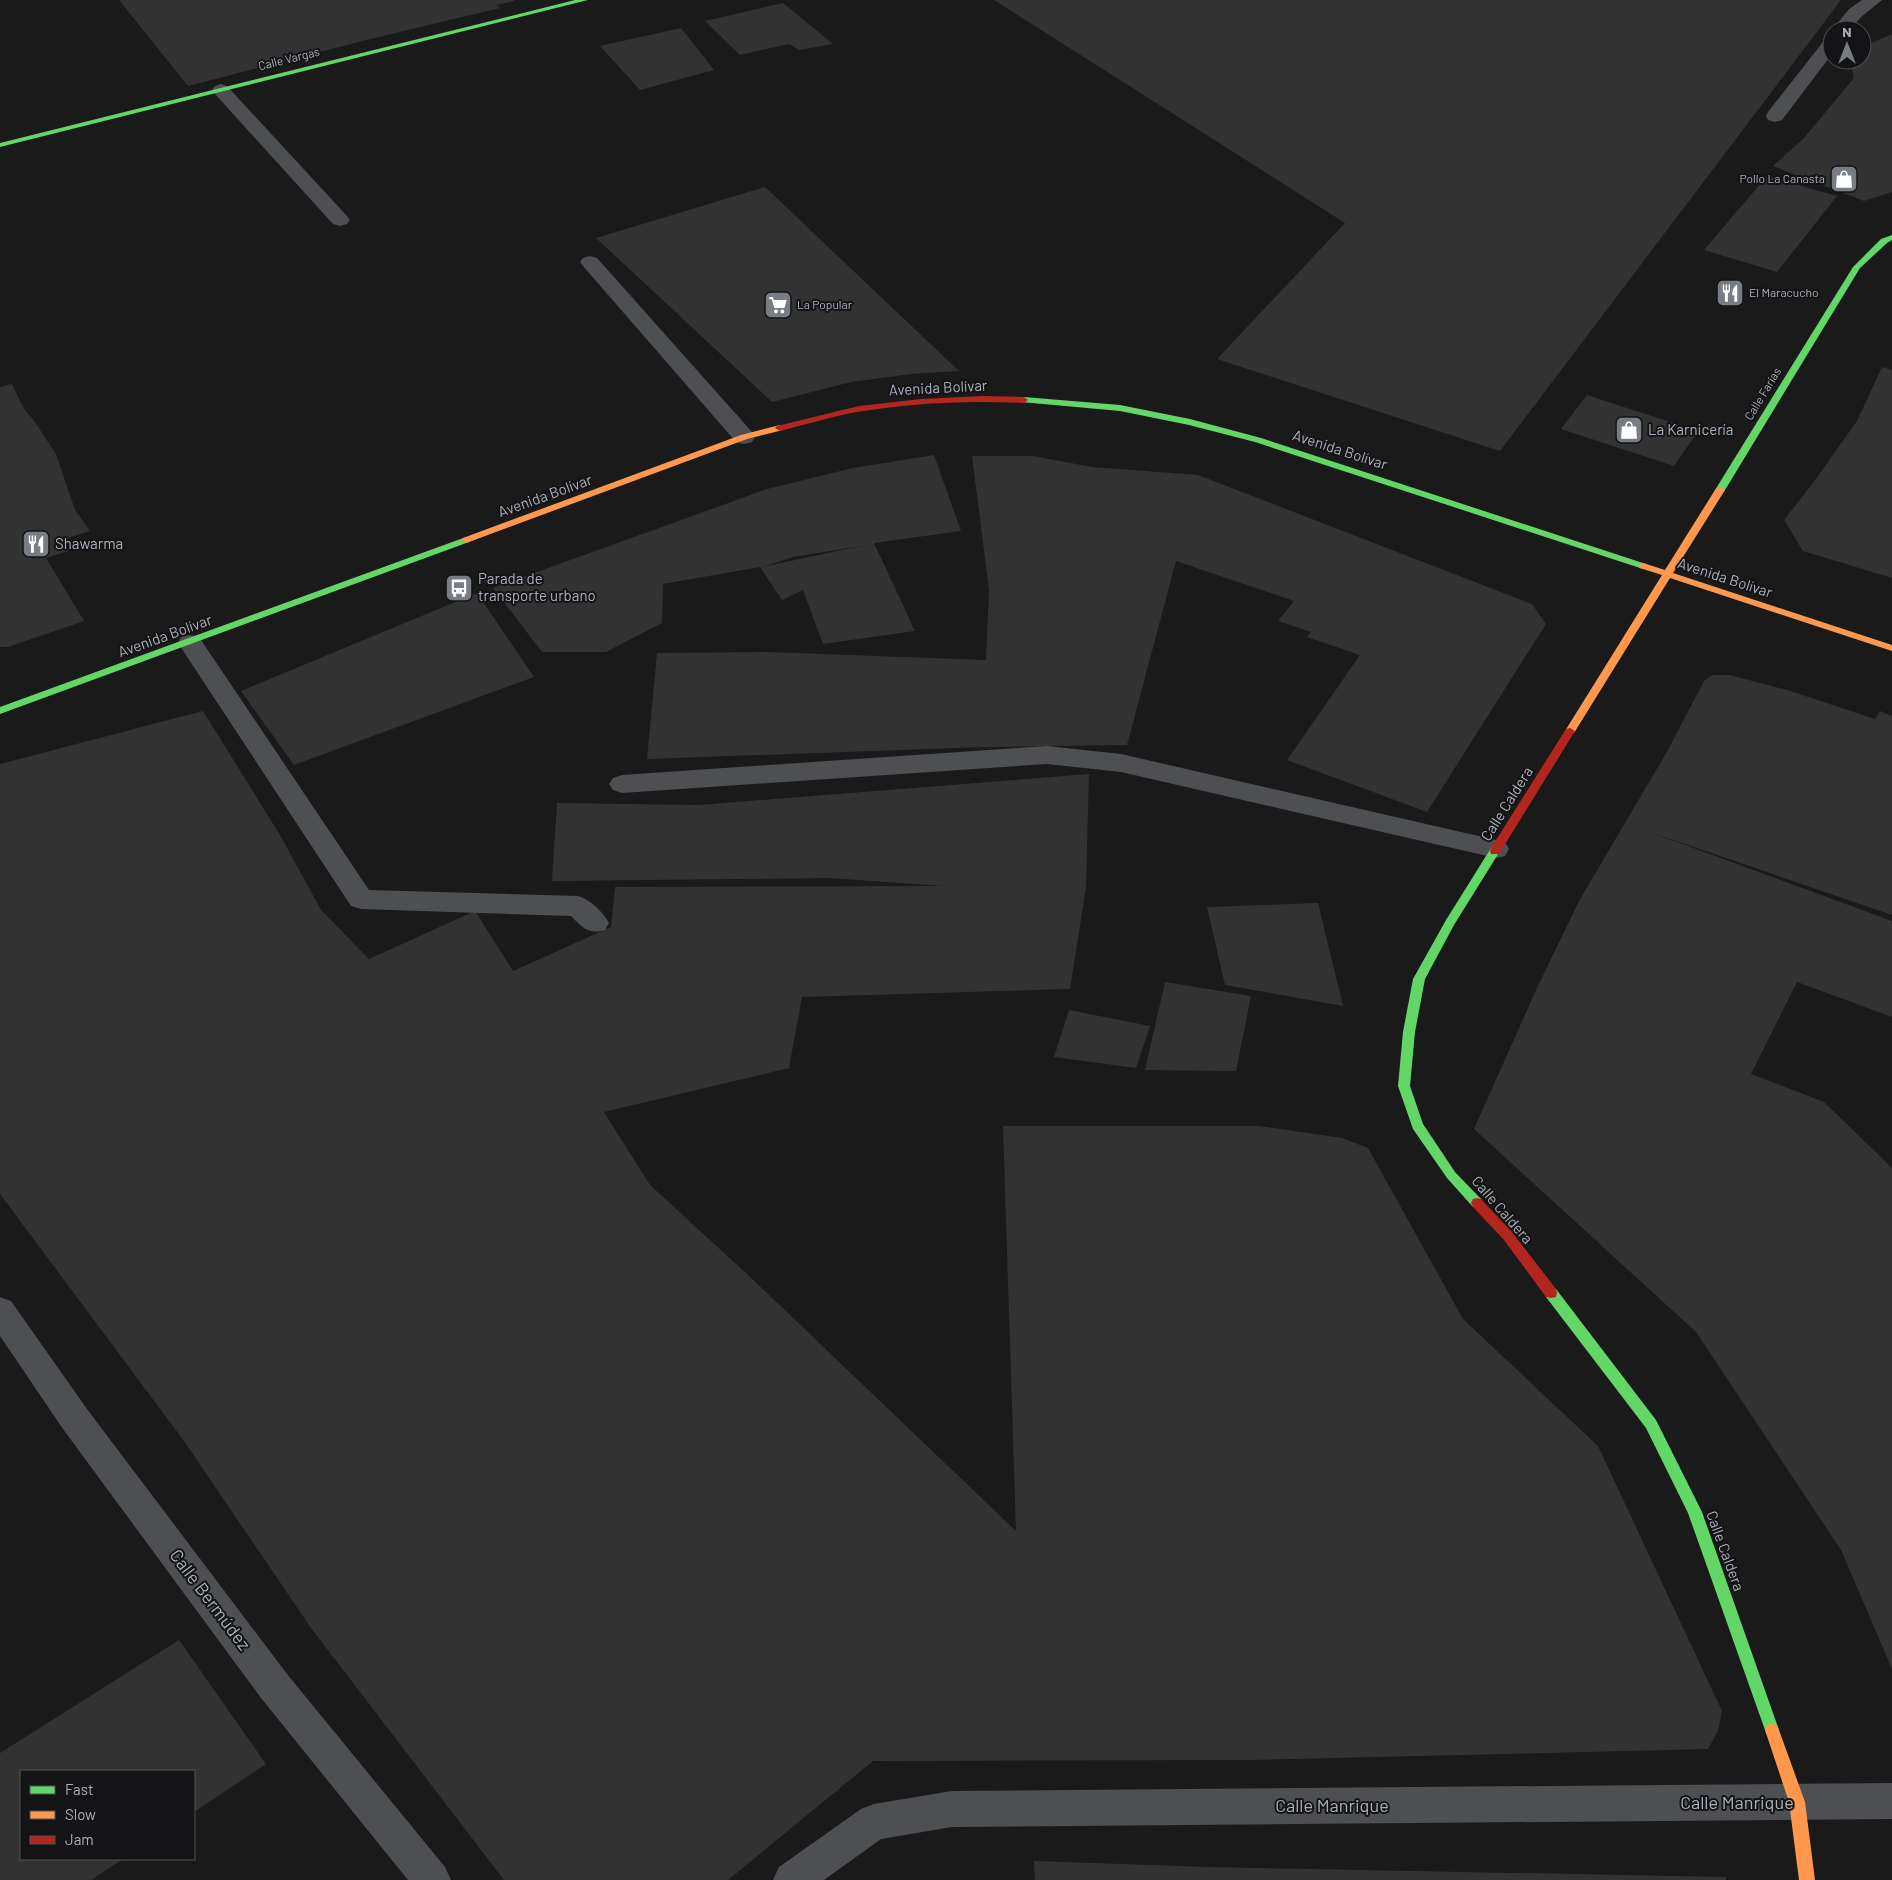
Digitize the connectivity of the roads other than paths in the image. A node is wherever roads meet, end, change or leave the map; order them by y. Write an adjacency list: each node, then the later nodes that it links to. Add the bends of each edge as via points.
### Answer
1 (584, 0): 5 (street, Calle Vargas)
2 (1873, 0): 3 (street)
3 (1849, 20)
4 (1822, 55): 6 (street)
5 (221, 90): 7 (street, Calle Vargas); 8 (street)
6 (1775, 116)
7 (0, 145)
8 (340, 220)
9 (1892, 237): 12 (street, Calle Farías, via 1857,267)
10 (590, 262): 11 (street)
11 (744, 437): 12 (street, Avenida Bolívar, via 858,409 915,402 1004,399 1076,402 1120,408 1258,440); 13 (street, Avenida Bolívar)
12 (1668, 575): 14 (street, Avenida Bolívar); 17 (street, Calle Caldera)
13 (190, 643): 15 (street, Avenida Bolívar); 18 (street, via 361,899 578,906)
14 (1892, 648)
15 (0, 711)
16 (622, 784): 17 (street, via 1047,755 1121,763)
17 (1496, 849): 21 (street, Calle Caldera, via 1419,979 1409,1032 1404,1086 1417,1126 1451,1175 1508,1236 1651,1424 1695,1512)
18 (595, 923)
19 (0, 1310): 22 (street, Calle Bermúdez, via 75,1419 274,1686)
20 (1892, 1801): 21 (street, Calle Manrique)
21 (1797, 1802): 23 (street, Calle Manrique, via 952,1809 874,1822); 24 (street, Calle Caldera)
22 (432, 1880)
23 (792, 1880)
24 (1807, 1880)

